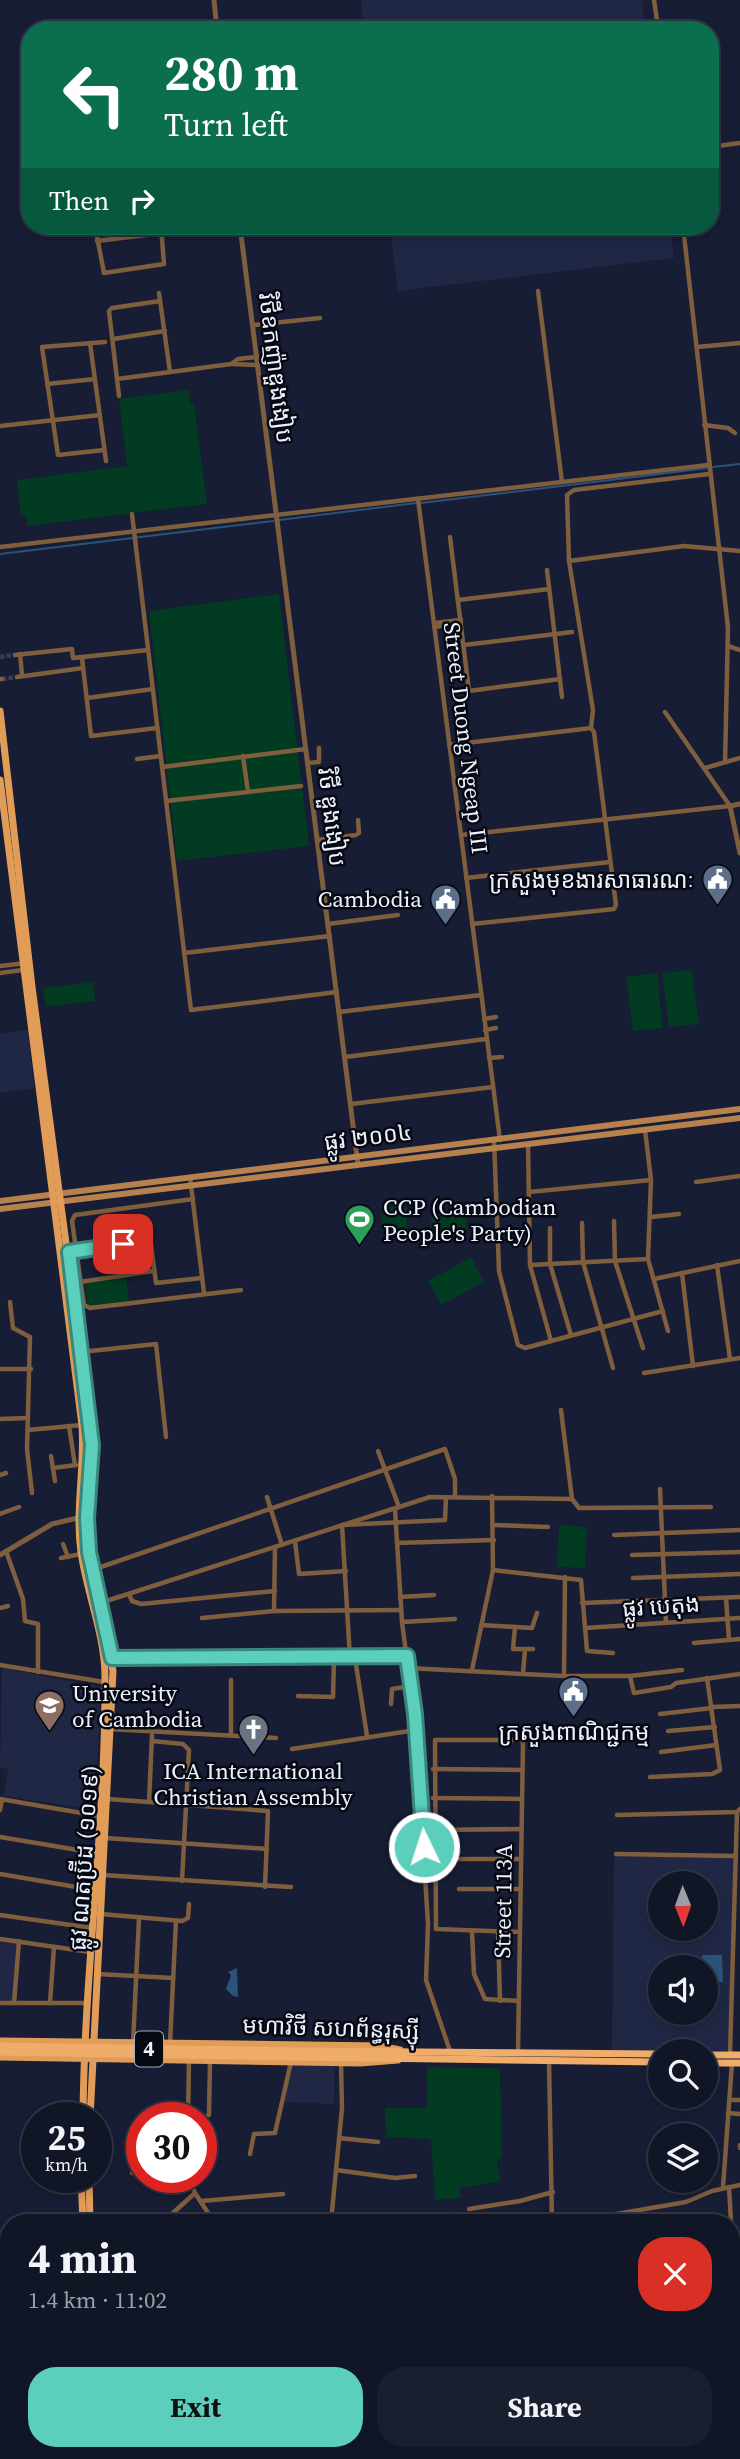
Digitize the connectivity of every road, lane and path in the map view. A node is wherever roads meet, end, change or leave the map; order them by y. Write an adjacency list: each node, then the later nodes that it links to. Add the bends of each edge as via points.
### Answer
1 (214, 0): 3 (street)
2 (654, 0): 4 (street)
3 (216, 21)
4 (657, 21)
5 (740, 143): 6 (street)
6 (719, 145)
7 (96, 235): 12 (street)
8 (146, 235): 12 (street)
9 (162, 235): 12 (street, via 164,264 107,273 102,272)
10 (241, 235): 17 (street, វិថីឧកញ៉ាឌួងងៀប)
11 (683, 235): 23 (street)
12 (97, 241)
13 (538, 291): 40 (street)
14 (159, 293): 15 (street)
15 (160, 301): 18 (street); 19 (street, via 110,310)
16 (320, 318): 17 (street)
17 (254, 325): 24 (street, វិថីឧកញ៉ាឌួងងៀប)
18 (164, 331): 19 (street); 27 (street)
19 (113, 339): 29 (street)
20 (105, 342): 21 (street)
21 (90, 343): 28 (street); 30 (street, via 42,347)
22 (740, 343): 23 (street)
23 (697, 347): 34 (street)
24 (258, 357): 25 (street); 26 (street, វិថីឧកញ៉ាឌួងងៀប)
25 (231, 364): 26 (street); 27 (street)
26 (259, 365): 43 (street, វិថីឧកញ៉ាឌួងងៀប)
27 (170, 372): 29 (street)
28 (95, 379): 30 (street); 32 (street)
29 (117, 379): 31 (street)
30 (47, 384): 33 (street)
31 (119, 396)
32 (100, 415): 33 (street); 37 (street)
33 (52, 420): 35 (street); 37 (street, via 58,456)
34 (704, 425): 36 (street); 39 (street)
35 (0, 426)
36 (735, 433)
37 (104, 450): 38 (street)
38 (106, 461)
39 (709, 469): 40 (street); 47 (street); 49 (street, via 570,492)
40 (562, 482): 41 (street)
41 (418, 500): 43 (street); 54 (street, Street Duong Ngeap III)
42 (132, 514): 44 (street)
43 (277, 519): 44 (street); 75 (street, វិថី ឌួងងៀប)
44 (134, 531): 46 (street); 59 (street)
45 (450, 537): 52 (street)
46 (0, 547)
47 (719, 548): 48 (street); 49 (street, via 684,546); 58 (street)
48 (740, 551)
49 (569, 561): 72 (street, via 593,710)
50 (547, 570): 51 (street)
51 (549, 589): 52 (street); 56 (street)
52 (458, 600): 53 (street)
53 (461, 622): 54 (street); 57 (street)
54 (434, 625): 73 (street, Street Duong Ngeap III)
55 (572, 632): 56 (street)
56 (554, 634): 57 (street); 65 (street)
57 (464, 645): 65 (street, via 469,691)
58 (728, 646): 60 (street); 80 (street)
59 (148, 650): 62 (street); 66 (street)
60 (740, 650)
61 (74, 658): 62 (street); 64 (street); 64 (street, via 72,649 17,655 20,676)
62 (82, 658): 63 (street)
63 (83, 668): 64 (street); 68 (street)
64 (75, 669)
65 (560, 679): 67 (street)
66 (153, 689): 68 (street); 71 (street)
67 (562, 697)
68 (87, 698): 71 (street, via 91,736)
69 (0, 711): 103 (main road)
70 (665, 712): 83 (street)
71 (158, 728): 76 (street)
72 (591, 728): 73 (street); 90 (street)
73 (449, 744): 92 (street, Street Duong Ngeap III)
74 (319, 748): 81 (street, via 319,762)
75 (306, 749): 77 (street); 81 (street, វិថី ឌួងងៀប)
76 (161, 756): 79 (street); 82 (street)
77 (243, 757): 82 (street); 86 (street)
78 (740, 758): 80 (street)
79 (137, 759)
80 (725, 762): 83 (street)
81 (308, 763): 93 (street, វិថី ឌួងងៀប)
82 (162, 767): 87 (street)
83 (705, 768): 89 (street)
84 (0, 780): 103 (main road)
85 (301, 786): 86 (street)
86 (248, 792): 87 (street)
87 (166, 801): 101 (street)
88 (740, 804): 89 (street)
89 (730, 806): 90 (street); 94 (street)
90 (605, 819): 92 (street); 95 (street)
91 (358, 820): 93 (street, via 356,835)
92 (461, 835): 96 (street, Street Duong Ngeap III)
93 (318, 840): 98 (street, វិថី ឌួងងៀប)
94 (740, 853)
95 (610, 862): 96 (street); 99 (street, via 614,909)
96 (466, 878): 99 (street, Street Duong Ngeap III)
97 (398, 915): 98 (street)
98 (328, 924): 100 (street, វិថី ឌួងងៀប)
99 (472, 925): 106 (street, Street Duong Ngeap III)
100 (330, 936): 101 (street); 105 (street, វិថី ឌួងងៀប)
101 (184, 953): 105 (street, via 191,1010)
102 (0, 966): 103 (street)
103 (26, 966): 104 (street); 132 (main road)
104 (0, 973)
105 (337, 992): 107 (street, វិថី ឌួងងៀប)
106 (481, 995): 107 (street); 109 (street, Street Duong Ngeap III)
107 (339, 1012): 113 (street, វិថី ឌួងងៀប)
108 (496, 1017): 109 (street)
109 (484, 1019): 111 (street, Street Duong Ngeap III)
110 (496, 1028): 111 (street)
111 (485, 1030): 112 (street, Street Duong Ngeap III)
112 (487, 1039): 113 (street); 115 (street, Street Duong Ngeap III)
113 (345, 1057): 117 (street, វិថី ឌួងងៀប)
114 (502, 1057): 115 (street)
115 (489, 1058): 116 (street, Street Duong Ngeap III)
116 (493, 1087): 117 (street); 121 (street, Street Duong Ngeap III)
117 (351, 1104): 124 (street, វិថី ឌួងងៀប)
118 (740, 1109): 121 (main road, ផ្លូវ ២០០៤)
119 (740, 1118): 120 (main road, ផ្លូវ ២០០៤)
120 (645, 1130): 122 (main road, ផ្លូវ ២០០៤); 128 (street)
121 (497, 1139): 123 (street, Street Duong Ngeap III); 124 (main road, ផ្លូវ ២០០៤)
122 (528, 1144): 123 (main road, ផ្លូវ ២០០៤); 131 (street)
123 (498, 1148): 125 (main road, ផ្លូវ ២០០៤); 162 (street, Street Duong Ngeap III, via 499,1271 517,1343 525,1348)
124 (357, 1156): 125 (street, វិថី ឌួងងៀប); 127 (main road, ផ្លូវ ២០០៤)
125 (358, 1165): 130 (main road, ផ្លូវ ២០០៤)
126 (740, 1176): 129 (street)
127 (190, 1177): 130 (street); 132 (main road, ផ្លូវ ២០០៤)
128 (651, 1180): 131 (street); 137 (street)
129 (696, 1182)
130 (191, 1185): 132 (main road, ផ្លូវ ២០០៤); 133 (street)
131 (529, 1192): 147 (street)
132 (58, 1198): 134 (main road, ផ្លូវ ២០០៤); 135 (main road, ផ្លូវ ២០០៤); 141 (main road, ផ្លូវ ណតប្រ៊ីដ (១០១៩)); 175 (main road, ផ្លូវ ណតប្រ៊ីដ (១០១៩))
133 (193, 1199): 141 (street, via 75,1215); 151 (street)
134 (0, 1201)
135 (0, 1209)
136 (679, 1214): 137 (street)
137 (651, 1217): 142 (street)
138 (614, 1221): 143 (street)
139 (582, 1223): 145 (street)
140 (550, 1228): 146 (street)
141 (73, 1252): 149 (street, via 147,1241); 153 (main road, ផ្លូវ ណតប្រ៊ីដ (១០១៩))
142 (648, 1259): 143 (street); 152 (street)
143 (615, 1261): 145 (street); 158 (street)
144 (740, 1261): 148 (street)
145 (583, 1262): 146 (street); 159 (street)
146 (550, 1264): 147 (street); 161 (street)
147 (530, 1265): 162 (street)
148 (717, 1265): 150 (street); 166 (street)
149 (153, 1271): 151 (street, via 159,1284); 153 (street)
150 (682, 1273): 152 (street); 167 (street)
151 (202, 1278): 155 (street)
152 (654, 1279): 157 (street)
153 (77, 1282): 155 (street, via 86,1308); 164 (main road, ផ្លូវ ណតប្រ៊ីដ (១០១៩))
154 (242, 1290): 155 (street)
155 (204, 1293)
156 (10, 1302): 170 (street, via 13,1328 30,1337)
157 (663, 1311): 158 (street, Street Duong Ngeap III); 160 (street)
158 (634, 1319): 159 (street, Street Duong Ngeap III); 163 (street)
159 (602, 1327): 161 (street, Street Duong Ngeap III); 168 (street)
160 (668, 1331)
161 (571, 1335): 162 (street, Street Duong Ngeap III)
162 (551, 1341)
163 (643, 1348)
164 (81, 1352): 178 (street, via 156,1343); 199 (main road, ផ្លូវ ណតប្រ៊ីដ (១០១៩), via 92,1445)
165 (740, 1358): 166 (street)
166 (730, 1359): 167 (street)
167 (693, 1366): 171 (street)
168 (614, 1368)
169 (0, 1369): 170 (street)
170 (31, 1369): 173 (street)
171 (644, 1374)
172 (561, 1410): 192 (street)
173 (28, 1418): 174 (street); 177 (street)
174 (0, 1419)
175 (82, 1425): 176 (street); 182 (main road, ផ្លូវ ណតប្រ៊ីដ (១០១៩))
176 (69, 1426): 177 (street); 181 (street)
177 (28, 1430): 187 (street)
178 (166, 1437)
179 (378, 1451): 184 (street)
180 (51, 1456): 183 (street)
181 (75, 1465): 182 (street); 183 (street)
182 (84, 1465): 199 (main road, ផ្លូវ ណតប្រ៊ីដ (១០១៩))
183 (53, 1468): 185 (street)
184 (385, 1470): 188 (street, via 445,1449 454,1473); 196 (street); 197 (street)
185 (55, 1481)
186 (660, 1489): 194 (street)
187 (32, 1493)
188 (454, 1496): 189 (street); 191 (street)
189 (492, 1496): 192 (street); 202 (street)
190 (267, 1497): 197 (street)
191 (446, 1497): 196 (street, via 430,1497); 200 (street, via 446,1519)
192 (572, 1499): 194 (street, via 579,1508)
193 (19, 1507): 198 (street)
194 (661, 1507): 195 (street); 205 (street)
195 (711, 1507)
196 (397, 1508): 200 (street); 201 (street)
197 (271, 1509): 211 (street); 220 (street)
198 (0, 1514)
199 (83, 1518): 214 (street, via 52,1524); 215 (main road, ផ្លូវ ណតប្រ៊ីដ (១០១៩)); 220 (main road, ផ្លូវ ណតប្រ៊ីដ (១០១៩))
200 (395, 1523): 201 (street); 209 (street)
201 (342, 1525): 208 (street); 222 (street)
202 (493, 1525): 203 (street); 207 (street)
203 (548, 1527)
204 (740, 1530): 205 (street)
205 (662, 1532): 206 (street); 217 (street)
206 (614, 1535)
207 (494, 1540): 209 (street); 221 (street)
208 (295, 1541): 211 (street); 222 (street, via 299,1574)
209 (397, 1543): 230 (street)
210 (63, 1544): 218 (street)
211 (282, 1545): 212 (street)
212 (275, 1547): 227 (street); 228 (street)
213 (740, 1552): 217 (street)
214 (3, 1553): 265 (street, via 21,1592 25,1621 38,1624)
215 (81, 1554): 218 (street); 272 (main road, ផ្លូវ ណតប្រ៊ីដ (១០១៩))
216 (632, 1555): 217 (street)
217 (663, 1555): 225 (street)
218 (68, 1557): 219 (street)
219 (61, 1558)
220 (92, 1570): 234 (main road, ផ្លូវ ណតប្រ៊ីដ (១០១៩))
221 (494, 1570): 224 (street); 248 (street)
222 (346, 1571): 240 (street)
223 (740, 1574): 225 (street, ផ្លូវ បេតុង)
224 (565, 1577): 235 (street, via 581,1580); 268 (street)
225 (664, 1577): 226 (street, ផ្លូវ បេតុង); 233 (street)
226 (633, 1578)
227 (275, 1591): 228 (street, via 141,1604); 239 (street)
228 (129, 1594): 234 (street)
229 (434, 1595): 230 (street)
230 (400, 1597): 238 (street)
231 (740, 1597): 232 (street)
232 (726, 1598): 233 (street); 245 (street)
233 (665, 1600): 235 (street); 247 (street)
234 (99, 1603): 258 (main road, ផ្លូវ ណតប្រ៊ីដ (១០១៩))
235 (582, 1603): 250 (street)
236 (8, 1606): 237 (street)
237 (0, 1608)
238 (401, 1610): 240 (street); 246 (street)
239 (274, 1611): 240 (street); 242 (street)
240 (349, 1611): 259 (street)
241 (537, 1614): 249 (street, via 532,1629)
242 (202, 1618)
243 (740, 1618): 245 (street, ផ្លូវ បេតុង)
244 (455, 1619): 246 (street)
245 (728, 1619): 247 (street, ផ្លូវ បេតុង); 252 (street)
246 (402, 1622): 257 (street)
247 (666, 1623): 250 (street, ផ្លូវ បេតុង)
248 (481, 1625): 249 (street); 263 (street)
249 (515, 1627): 255 (street, via 513,1649)
250 (585, 1628): 256 (street, via 587,1652)
251 (740, 1639): 252 (street)
252 (729, 1640): 253 (street)
253 (694, 1643)
254 (533, 1649): 255 (street)
255 (525, 1650): 266 (street)
256 (613, 1653)
257 (407, 1656): 259 (street); 262 (street)
258 (112, 1658): 260 (street); 280 (main road, ផ្លូវ ណតប្រ៊ីដ (១០១៩))
259 (353, 1658): 260 (street); 285 (street)
260 (334, 1659): 274 (street, via 333,1697)
261 (0, 1665): 265 (street)
262 (408, 1668): 263 (street); 273 (street)
263 (472, 1670): 266 (street)
264 (682, 1670): 269 (street)
265 (38, 1672): 272 (street)
266 (523, 1674): 268 (street)
267 (740, 1674): 270 (street)
268 (564, 1676): 269 (street)
269 (630, 1676): 270 (street, via 635,1693)
270 (707, 1678): 277 (street)
271 (231, 1680): 284 (street)
272 (105, 1682): 280 (main road, ផ្លូវ ណតប្រ៊ីដ (១០១៩))
273 (412, 1686): 275 (street, via 392,1689); 281 (street)
274 (298, 1696)
275 (391, 1703)
276 (740, 1706): 277 (street)
277 (712, 1707): 278 (street); 279 (street)
278 (660, 1714)
279 (715, 1727): 282 (street); 288 (street)
280 (107, 1729): 283 (street); 295 (main road, ផ្លូវ ណតប្រ៊ីដ (១០១៩)); 303 (main road, ផ្លូវ ណតប្រ៊ីដ (១០១៩))
281 (416, 1730): 285 (street); 353 (street, via 428,1924 426,1980)
282 (668, 1731)
283 (152, 1733): 284 (street); 287 (street)
284 (231, 1735): 286 (street)
285 (367, 1736): 289 (street)
286 (276, 1738)
287 (152, 1741): 298 (street); 299 (street, via 188,1746)
288 (716, 1745): 290 (street); 293 (street, via 717,1773)
289 (292, 1749)
290 (661, 1752)
291 (433, 1769): 292 (street); 292 (street, Street 113A, via 433,1741 519,1740 523,1743); 294 (street)
292 (522, 1770): 296 (street, Street 113A)
293 (650, 1777)
294 (433, 1798): 296 (street); 305 (street)
295 (108, 1799): 298 (street); 307 (main road, ផ្លូវ ណតប្រ៊ីដ (១០១៩))
296 (522, 1799): 304 (street, Street 113A)
297 (1, 1800): 300 (street); 303 (street)
298 (149, 1802): 299 (street)
299 (186, 1804): 308 (street); 309 (street, via 268,1811)
300 (0, 1810)
301 (738, 1810): 302 (street); 312 (street)
302 (617, 1815)
303 (99, 1816): 310 (main road, ផ្លូវ ណតប្រ៊ីដ (១០១៩))
304 (521, 1829): 305 (street); 314 (street, Street 113A)
305 (433, 1830): 313 (street)
306 (0, 1837): 310 (street)
307 (105, 1838): 308 (street); 316 (main road, ផ្លូវ ណតប្រ៊ីដ (១០១៩))
308 (184, 1843): 309 (street); 317 (street)
309 (267, 1849): 318 (street)
310 (96, 1853): 322 (main road, ផ្លូវ ណតប្រ៊ីដ (១០១៩))
311 (616, 1853): 312 (street)
312 (736, 1856): 326 (street)
313 (433, 1859): 314 (street); 330 (street, via 436,1929)
314 (521, 1859): 321 (street, Street 113A)
315 (0, 1874): 322 (street)
316 (103, 1875): 317 (street); 325 (main road, ផ្លូវ ណតប្រ៊ីដ (១០១៩))
317 (182, 1881): 318 (street)
318 (265, 1887): 319 (street)
319 (291, 1887)
320 (459, 1889): 321 (street)
321 (520, 1889): 332 (street, Street 113A)
322 (94, 1890): 329 (main road, ផ្លូវ ណតប្រ៊ីដ (១០១៩))
323 (188, 1904): 328 (street, via 186,1920)
324 (0, 1914): 329 (street)
325 (100, 1914): 327 (street); 339 (main road, ផ្លូវ ណតប្រ៊ីដ (១០១៩))
326 (737, 1916): 336 (street)
327 (139, 1918): 328 (street); 340 (street)
328 (176, 1920): 341 (street)
329 (92, 1928): 338 (main road, ផ្លូវ ណតប្រ៊ីដ (១០១៩))
330 (472, 1932): 331 (street); 342 (street, via 476,1979 485,1999)
331 (498, 1932): 332 (street); 342 (street)
332 (520, 1932): 343 (street, Street 113A)
333 (0, 1939): 334 (street)
334 (19, 1941): 335 (street); 345 (street)
335 (54, 1947): 338 (street); 346 (street)
336 (733, 1951): 337 (street); 365 (street)
337 (740, 1951)
338 (90, 1952): 347 (main road, ផ្លូវ ណតប្រ៊ីដ (១០១៩))
339 (96, 1973): 340 (street); 349 (main road, ផ្លូវ ណតប្រ៊ីដ (១០១៩))
340 (137, 1977): 341 (street); 350 (street)
341 (173, 1978): 351 (street)
342 (500, 2001): 343 (street)
343 (519, 2001): 358 (street, Street 113A)
344 (0, 2003): 345 (street)
345 (14, 2003): 346 (street)
346 (50, 2003): 347 (street)
347 (86, 2003): 349 (main road, ផ្លូវ ណតប្រ៊ីដ (១០១៩))
348 (0, 2041): 349 (main road, មហាវិថី សហព័ន្ធរុស្ស៊ី)
349 (88, 2042): 350 (main road, មហាវិថី សហព័ន្ធរុស្ស៊ី); 360 (main road, ផ្លូវ ណតប្រ៊ីដ (១០១៩))
350 (133, 2043): 351 (main road, មហាវិថី សហព័ន្ធរុស្ស៊ី)
351 (170, 2043): 355 (main road, មហាវិថី សហព័ន្ធរុស្ស៊ី, via 380,2046); 361 (main road, via 163,2051)
352 (0, 2049): 357 (highway, 4, bridge)
353 (450, 2051): 355 (highway, មហាវិថី សហព័ន្ធរុស្ស៊ី / 4); 358 (highway, មហាវិថី សហព័ន្ធរុស្ស៊ី / 4)
354 (648, 2054): 358 (highway, មហាវិថី សហព័ន្ធរុស្ស៊ី / 4)
355 (405, 2055): 357 (highway, 4); 358 (highway, មហាវិថី សហព័ន្ធរុស្ស៊ី / 4); 367 (main road, មហាវិថី សហព័ន្ធរុស្ស៊ី)
356 (740, 2055): 365 (highway)
357 (295, 2056): 363 (main road, មហាវិថី សហព័ន្ធរុស្ស៊ី); 367 (main road, មហាវិថី សហព័ន្ធរុស្ស៊ី); 378 (street, via 275,2133 254,2134)
358 (518, 2056): 364 (highway, មហាវិថី សហព័ន្ធរុស្ស៊ី / 4)
359 (0, 2057): 360 (main road, មហាវិថី សហព័ន្ធរុស្ស៊ី)
360 (87, 2059): 361 (main road, មហាវិថី សហព័ន្ធរុស្ស៊ី); 370 (main road); 371 (main road)
361 (170, 2060): 362 (main road, មហាវិថី សហព័ន្ធរុស្ស៊ី)
362 (189, 2060): 363 (main road, មហាវិថី សហព័ន្ធរុស្ស៊ី); 372 (street)
363 (210, 2061): 373 (street)
364 (549, 2061): 366 (highway, មហាវិថី សហព័ន្ធរុស្ស៊ី / 4); 383 (street)
365 (734, 2061): 368 (street)
366 (648, 2062)
367 (341, 2063): 376 (street)
368 (729, 2100): 369 (street); 374 (street)
369 (740, 2100)
370 (84, 2102)
371 (89, 2102)
372 (188, 2102)
373 (209, 2102)
374 (728, 2113): 375 (street); 382 (street)
375 (740, 2114)
376 (339, 2138): 377 (street); 379 (street)
377 (378, 2142)
378 (250, 2154)
379 (336, 2170): 380 (street, via 395,2178); 394 (street)
380 (415, 2176)
381 (740, 2185): 382 (street)
382 (726, 2187): 396 (street, via 686,2203); 397 (street)
383 (553, 2192): 389 (street); 395 (street)
384 (82, 2193): 390 (main road)
385 (89, 2193): 391 (main road)
386 (195, 2193): 388 (street); 392 (street)
387 (283, 2194): 388 (street)
388 (202, 2202): 393 (street)
389 (470, 2208)
390 (83, 2214)
391 (90, 2214)
392 (172, 2214)
393 (209, 2214)
394 (332, 2214)
395 (551, 2214)
396 (626, 2214)
397 (730, 2214)

